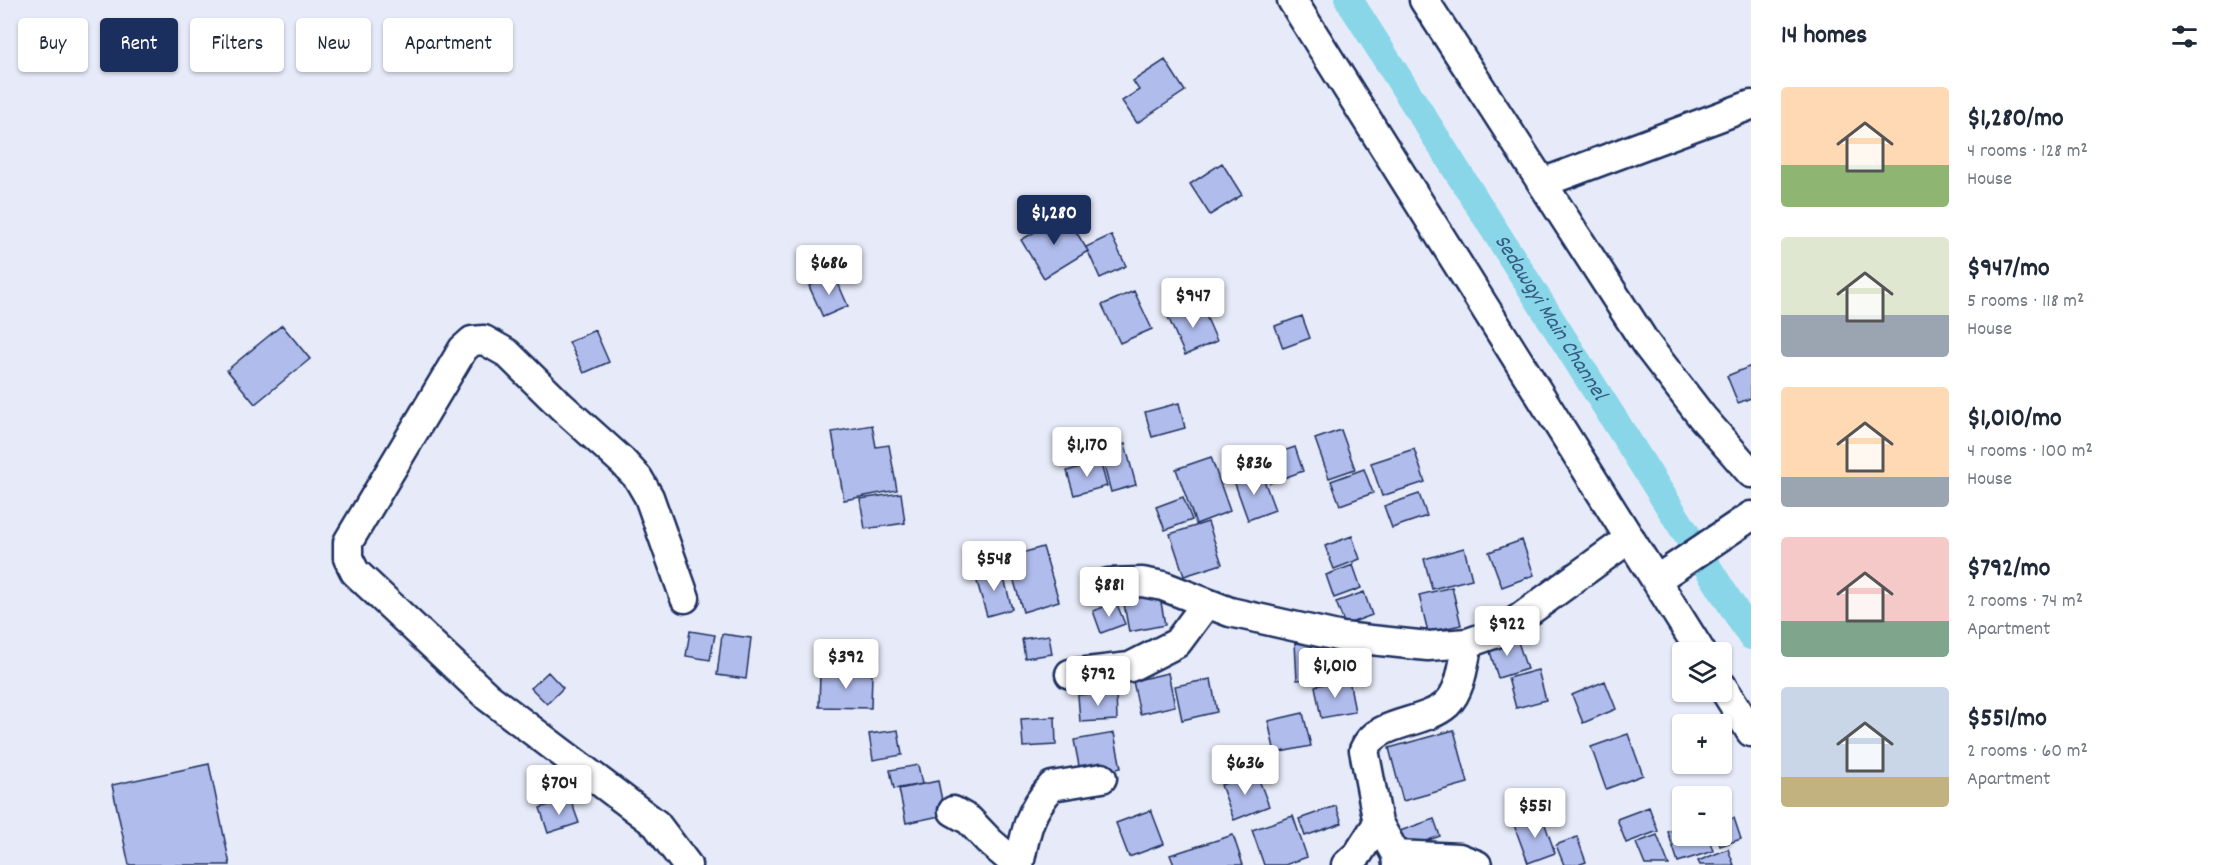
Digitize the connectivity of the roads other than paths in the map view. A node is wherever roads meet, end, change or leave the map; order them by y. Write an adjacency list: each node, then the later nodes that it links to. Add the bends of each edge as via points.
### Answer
1 (1292, 0): 7 (street)
2 (1424, 0): 4 (street)
3 (1751, 105): 4 (street)
4 (1542, 183): 5 (street, via 1646,344)
5 (1751, 473)
6 (1748, 518): 8 (street)
7 (1630, 538): 8 (street); 13 (street, via 1502,631)
8 (1667, 573): 12 (street)
9 (1108, 583): 11 (street, via 1163,586)
10 (685, 598): 21 (street, via 649,497 638,478 507,353 484,340 472,341 463,350 348,542 348,558 355,572 488,697 656,824)
11 (1206, 604): 13 (street, via 1342,637 1428,646); 14 (street, via 1177,643 1131,667)
12 (1697, 642)
13 (1467, 643): 19 (street, via 1459,686 1448,704 1368,740 1364,750)
14 (1070, 674)
15 (1732, 702): 16 (street)
16 (1751, 732)
17 (1102, 778): 22 (street, via 1052,786 1029,819)
18 (953, 811): 22 (street, via 969,820)
19 (1378, 823): 20 (street); 23 (street)
20 (1396, 860): 24 (street, via 1459,858)
21 (687, 865)
22 (1018, 865)
23 (1346, 865)
24 (1478, 865)

